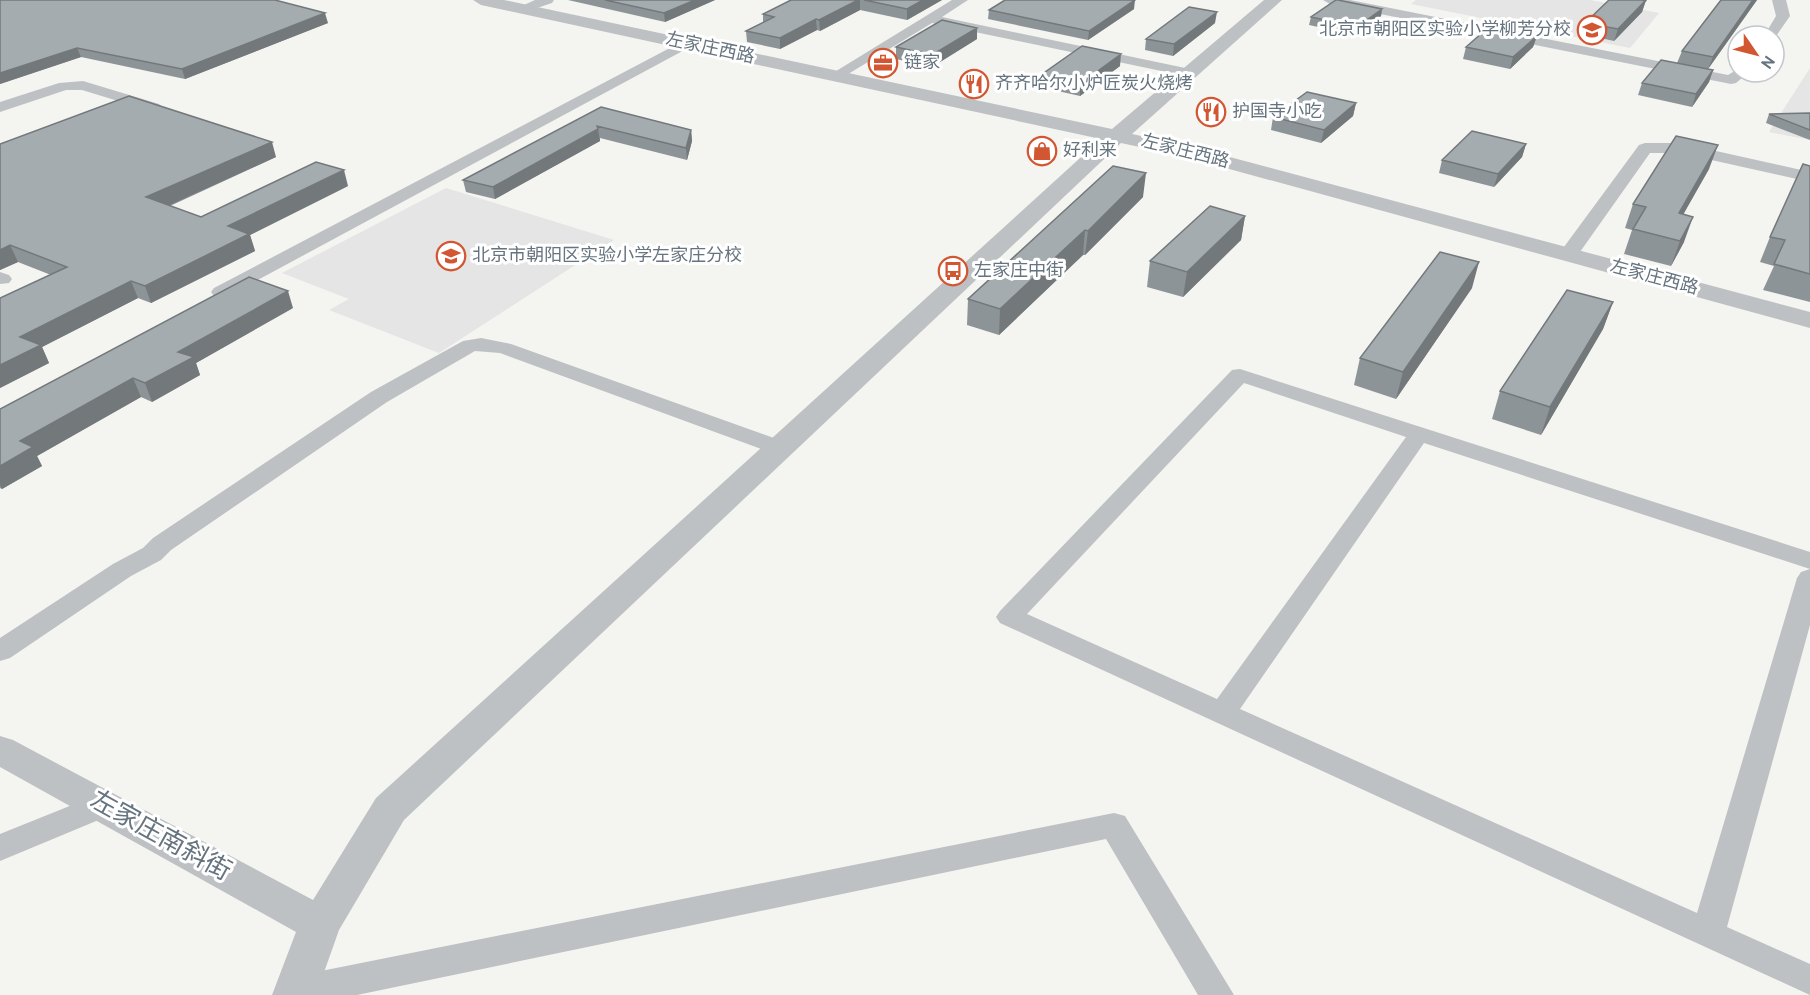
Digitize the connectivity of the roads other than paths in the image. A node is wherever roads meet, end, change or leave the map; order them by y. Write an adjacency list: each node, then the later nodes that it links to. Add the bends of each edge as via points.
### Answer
1 (481, 0): 7 (street, 左家庄西路)
2 (546, 0): 7 (street)
3 (961, 0): 8 (street)
4 (1274, 0): 11 (street)
5 (1330, 0): 13 (street)
6 (1779, 0): 9 (street, via 1783,16)
7 (522, 9): 10 (street, 左家庄西路)
8 (930, 19): 11 (street); 12 (street)
9 (1778, 24)
10 (685, 44): 12 (street, 左家庄西路); 20 (street)
11 (1190, 73): 17 (street)
12 (835, 76): 17 (street, 左家庄西路)
13 (1726, 79)
14 (0, 108): 15 (street, via 64,86 83,85); 16 (street, via 13,113)
15 (171, 112)
16 (0, 118)
17 (1117, 136): 19 (street, 左家庄西路, via 1220,160); 23 (street)
18 (1810, 177): 19 (street, via 1680,148 1646,148)
19 (1568, 255): 21 (street, 左家庄西路)
20 (200, 303)
21 (1810, 320)
22 (1419, 434): 24 (street); 27 (street); 27 (street, via 1240,375 1009,617)
23 (780, 447): 26 (street, via 504,348 470,345 379,397 152,554); 31 (street, via 390,809)
24 (1810, 561)
25 (1810, 578): 32 (street)
26 (0, 651)
27 (1222, 713): 32 (street)
28 (0, 750): 29 (street, 左家庄南斜街)
29 (102, 805): 30 (street); 31 (street, 左家庄南斜街)
30 (0, 848)
31 (320, 924): 34 (street)
32 (1708, 934): 33 (street)
33 (1810, 980)
34 (295, 993): 35 (street, via 1114,825)
35 (1217, 995)

